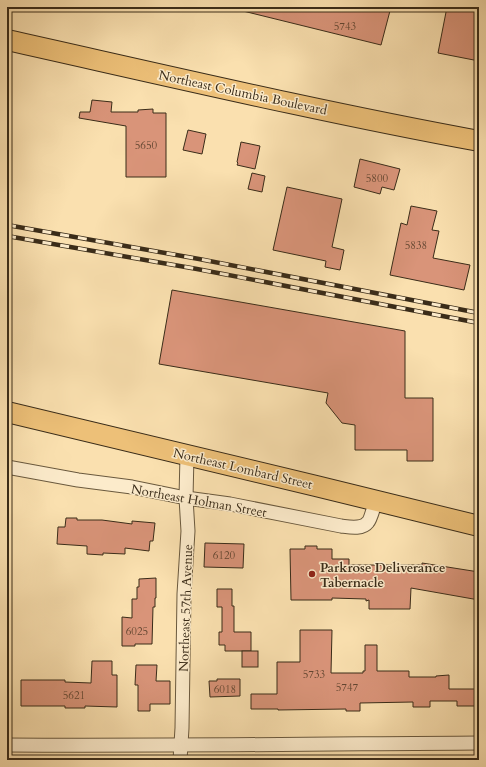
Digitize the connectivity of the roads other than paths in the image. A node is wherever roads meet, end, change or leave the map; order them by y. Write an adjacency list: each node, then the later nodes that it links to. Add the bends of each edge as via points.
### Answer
1 (7, 40): 2 (main road, Northeast Columbia Boulevard, via 364,119)
2 (479, 141)
3 (7, 412): 4 (main road, Northeast Lombard Street)
4 (187, 455): 6 (street, Northeast 57th Avenue); 7 (main road, Northeast Lombard Street)
5 (7, 467): 6 (street, Northeast Holman Street)
6 (186, 498): 7 (street, Northeast Holman Street, via 353,527 368,522); 11 (street, Northeast 57th Avenue, via 188,531)
7 (376, 501): 8 (main road, Northeast Lombard Street)
8 (479, 526)
9 (479, 743): 11 (street)
10 (7, 745): 11 (street)
11 (181, 745): 12 (street, Northeast 57th Avenue)
12 (180, 760)

